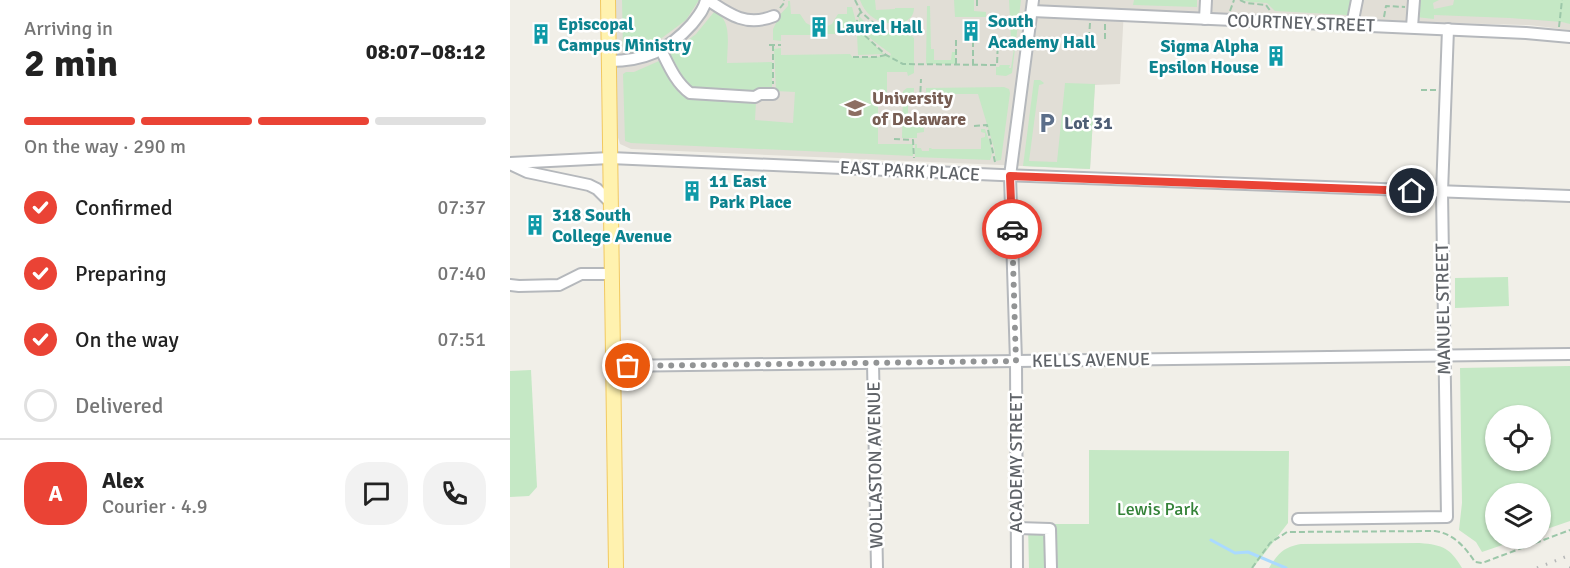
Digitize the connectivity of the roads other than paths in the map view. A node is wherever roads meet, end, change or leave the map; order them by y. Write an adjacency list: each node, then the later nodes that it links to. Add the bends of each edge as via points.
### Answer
1 (608, 0): 14 (main road)
2 (707, 0): 7 (street, via 746,20); 13 (street, via 683,34)
3 (1206, 0): 8 (street)
4 (1357, 0): 9 (street)
5 (1414, 3): 10 (street)
6 (1032, 5): 8 (street, COURTNEY STREET, via 1090,13); 18 (street, ACADEMY STREET)
7 (774, 16)
8 (1205, 18): 9 (street, COURTNEY STREET)
9 (1352, 25): 10 (street, COURTNEY STREET)
10 (1412, 27): 11 (street, COURTNEY STREET)
11 (1448, 29): 12 (street, COURTNEY STREET); 19 (street, MANUEL STREET)
12 (1570, 37)
13 (661, 50): 14 (street, via 634,59); 15 (street, via 682,87 690,93 755,97)
14 (609, 61): 16 (main road)
15 (773, 94)
16 (610, 159): 17 (street, EAST PARK PLACE); 18 (street, EAST PARK PLACE); 21 (main road)
17 (510, 164): 21 (street, via 589,185)
18 (1010, 176): 19 (street, EAST PARK PLACE); 26 (street, ACADEMY STREET)
19 (1442, 192): 20 (street, EAST PARK PLACE); 25 (street, MANUEL STREET)
20 (1570, 196)
21 (610, 202): 22 (main road)
22 (611, 274): 23 (street, via 581,274 559,285); 28 (main road)
23 (510, 285)
24 (1570, 354): 25 (street, KELLS AVENUE)
25 (1444, 356): 26 (street, KELLS AVENUE); 29 (street, MANUEL STREET, via 1447,517)
26 (1016, 361): 27 (street, KELLS AVENUE); 30 (street, ACADEMY STREET)
27 (873, 363): 28 (street, KELLS AVENUE); 32 (street, WOLLASTON AVENUE)
28 (613, 366): 31 (main road)
29 (1298, 519)
30 (1017, 528): 33 (street, ACADEMY STREET); 34 (street, via 1050,529)
31 (616, 568)
32 (877, 568)
33 (1017, 568)
34 (1051, 568)

